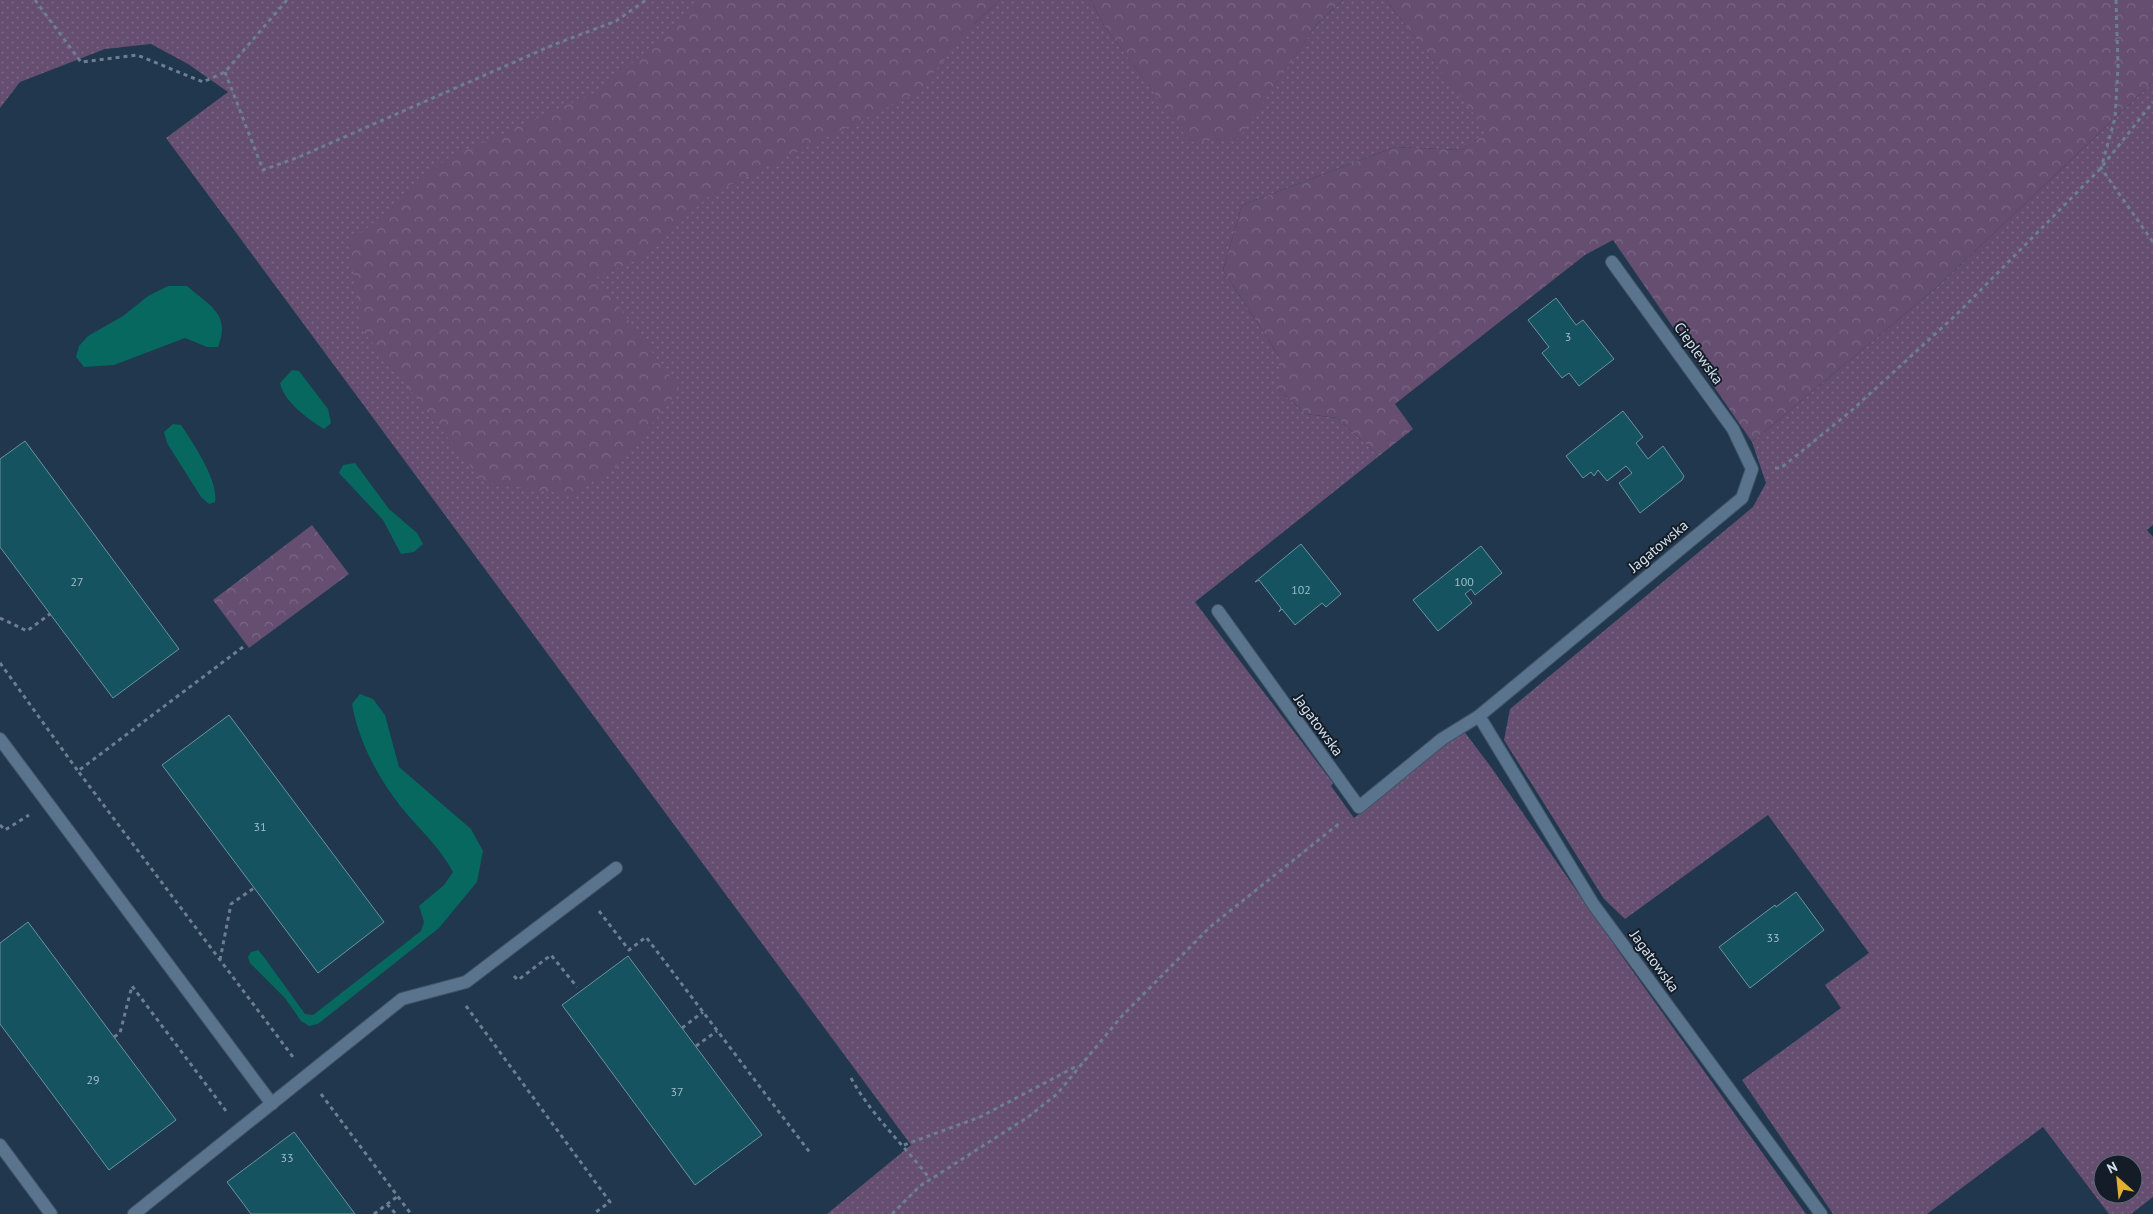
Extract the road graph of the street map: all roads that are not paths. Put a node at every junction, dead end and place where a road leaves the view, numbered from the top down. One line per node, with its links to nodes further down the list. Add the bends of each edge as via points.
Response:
1 (1612, 262): 2 (street, Cieplewska, via 1733,428)
2 (1752, 469): 4 (street, Jagatowska, via 1742,498)
3 (1218, 611): 4 (street, Jagatowska, via 1358,807 1442,739)
4 (1479, 716): 11 (street, Jagatowska, via 1592,904)
5 (0, 739): 7 (street)
6 (616, 868): 7 (street, via 466,982 402,1000)
7 (272, 1104): 10 (street)
8 (0, 1145): 9 (street)
9 (50, 1214)
10 (134, 1214)
11 (1821, 1214)

